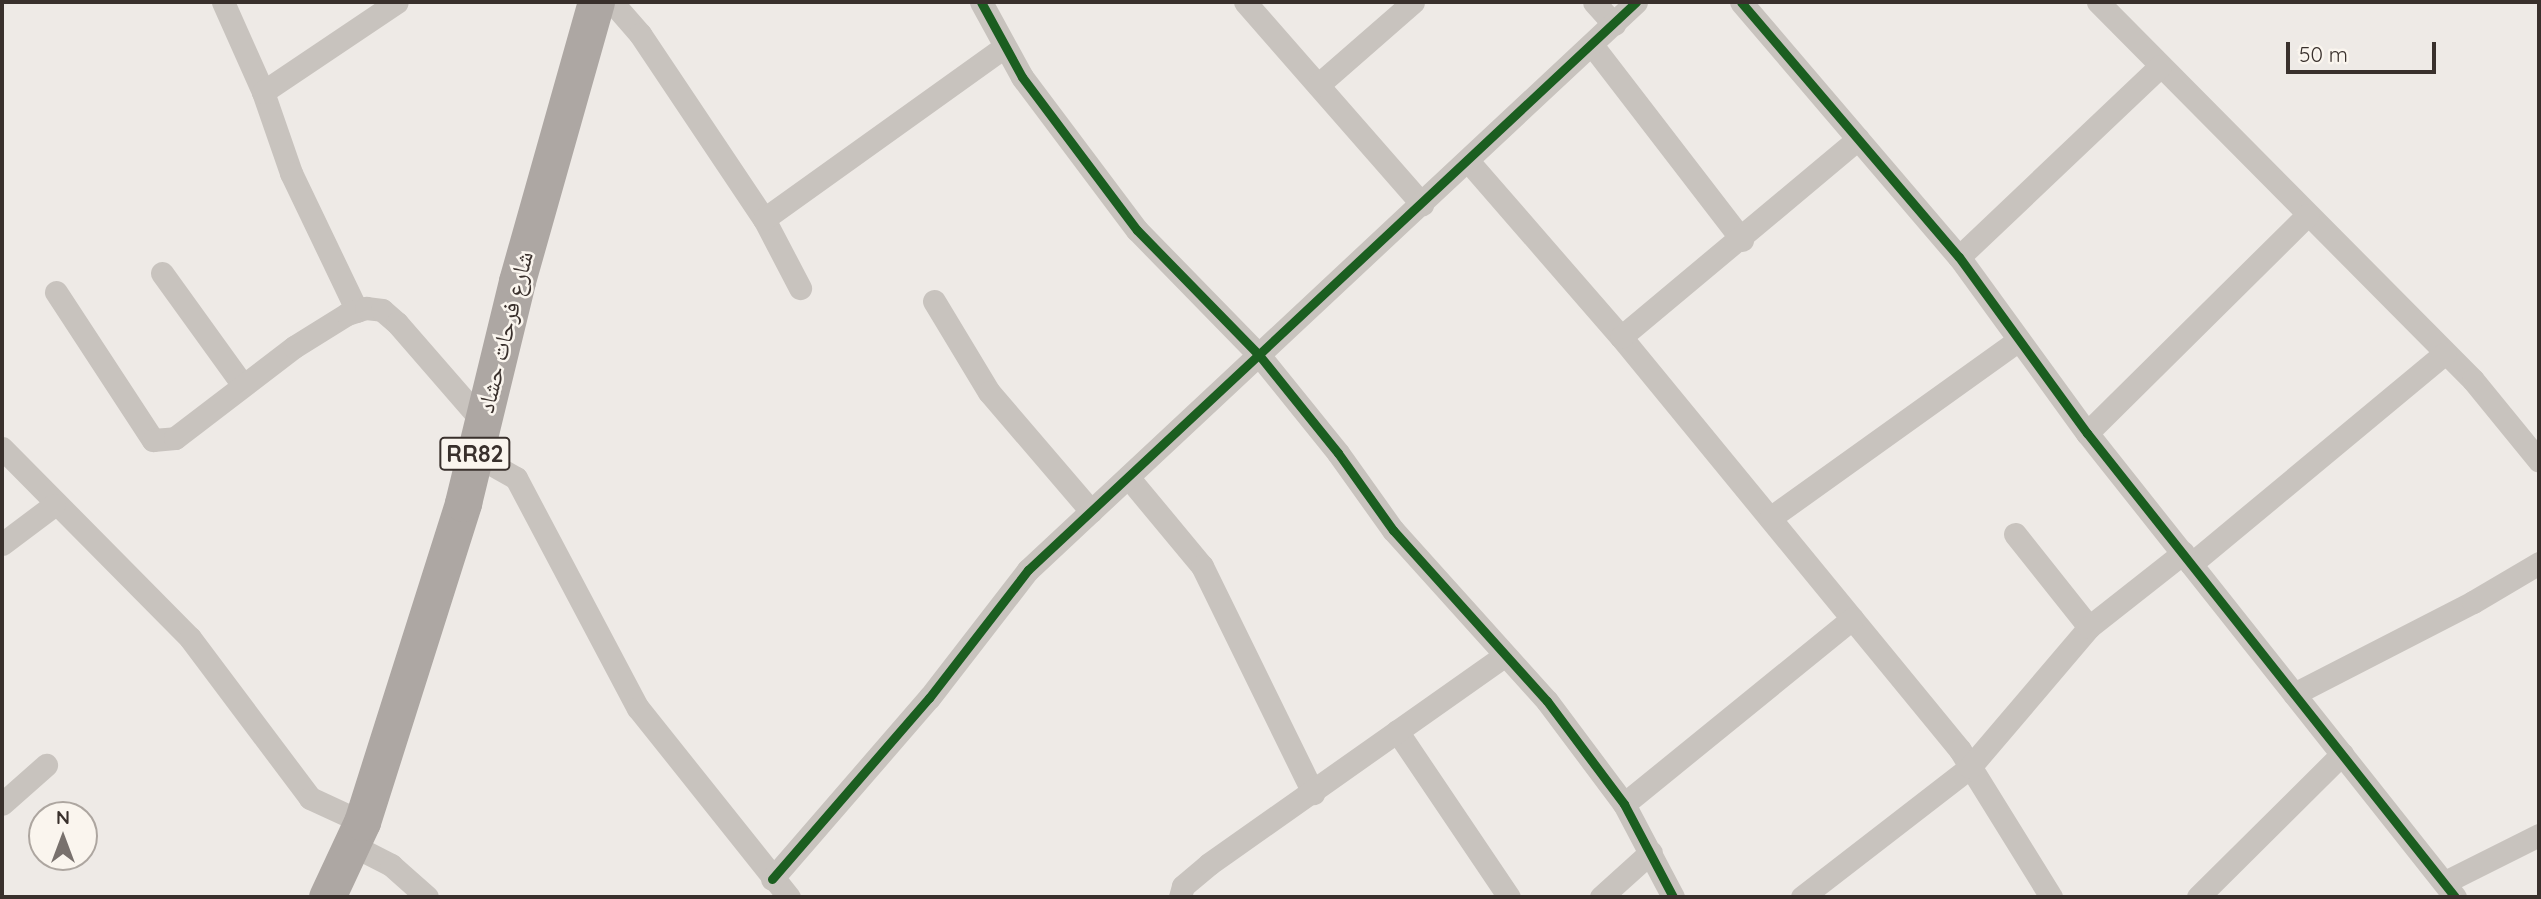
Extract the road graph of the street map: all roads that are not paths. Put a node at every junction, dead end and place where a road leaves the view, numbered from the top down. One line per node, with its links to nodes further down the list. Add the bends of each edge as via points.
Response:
1 (223, 2): 17 (street)
2 (397, 2): 17 (street)
3 (596, 2): 36 (main road, شارع فرحات حشاد / RR82, via 517,281)
4 (612, 2): 22 (street, via 640,34)
5 (981, 2): 14 (street)
6 (1245, 2): 16 (street)
7 (1413, 2): 16 (street)
8 (1594, 2): 12 (street)
9 (1636, 2): 12 (street)
10 (1741, 2): 18 (street)
11 (2098, 2): 15 (street)
12 (1614, 24): 13 (street)
13 (1592, 45): 19 (street); 23 (street)
14 (1004, 47): 22 (street); 33 (street, via 1137,230)
15 (2160, 66): 21 (street); 24 (street)
16 (1318, 85): 20 (street)
17 (263, 92): 29 (street, via 291,173)
18 (1858, 139): 23 (street); 24 (street)
19 (1468, 161): 20 (street); 30 (street)
20 (1422, 204): 33 (street)
21 (2307, 215): 32 (street); 35 (street)
22 (764, 219): 26 (street)
23 (1742, 240): 30 (street)
24 (1959, 257): 31 (street)
25 (162, 273): 34 (street)
26 (800, 288)
27 (56, 292): 34 (street, via 153,440 175,438)
28 (934, 301): 41 (street, via 989,392)
29 (357, 311): 34 (street, via 294,346); 36 (street, via 382,310 397,323)
30 (1621, 337): 42 (street)
31 (2019, 340): 35 (street); 42 (street)
32 (2445, 353): 38 (street); 45 (street)
33 (1259, 355): 39 (street); 49 (street, via 1339,453 1392,530)
34 (242, 383)
35 (2087, 433): 45 (street)
36 (479, 438): 58 (main road, شارع فرحات حشاد / RR82); 61 (street, via 516,478 638,708)
37 (2, 448): 40 (street)
38 (2539, 461)
39 (1128, 477): 41 (street); 55 (street, via 1202,566)
40 (54, 505): 44 (street); 58 (street, via 190,638 310,798)
41 (1091, 512): 61 (street, via 1028,570 929,698)
42 (1769, 518): 47 (street)
43 (2015, 534): 48 (street)
44 (2, 544)
45 (2187, 558): 48 (street); 50 (street)
46 (2539, 563): 50 (street)
47 (1852, 619): 54 (street); 57 (street)
48 (2090, 627): 54 (street)
49 (1505, 655): 51 (street); 57 (street, via 1547,701)
50 (2294, 694): 52 (street)
51 (1397, 731): 55 (street); 67 (street)
52 (2342, 754): 62 (street); 72 (street)
53 (46, 765): 56 (street)
54 (1970, 767): 70 (street); 71 (street)
55 (1313, 793): 66 (street, via 1209,864 1183,886)
56 (2, 804)
57 (1624, 804): 60 (street)
58 (357, 834): 63 (main road, شارع فرحات حشاد / RR82); 64 (street)
59 (2539, 835): 62 (street)
60 (1651, 852): 68 (street); 69 (street)
61 (772, 879): 65 (street)
62 (2450, 890)
63 (327, 897)
64 (427, 897)
65 (789, 897)
66 (1180, 897)
67 (1509, 897)
68 (1601, 897)
69 (1673, 897)
70 (1802, 897)
71 (2052, 897)
72 (2198, 897)

